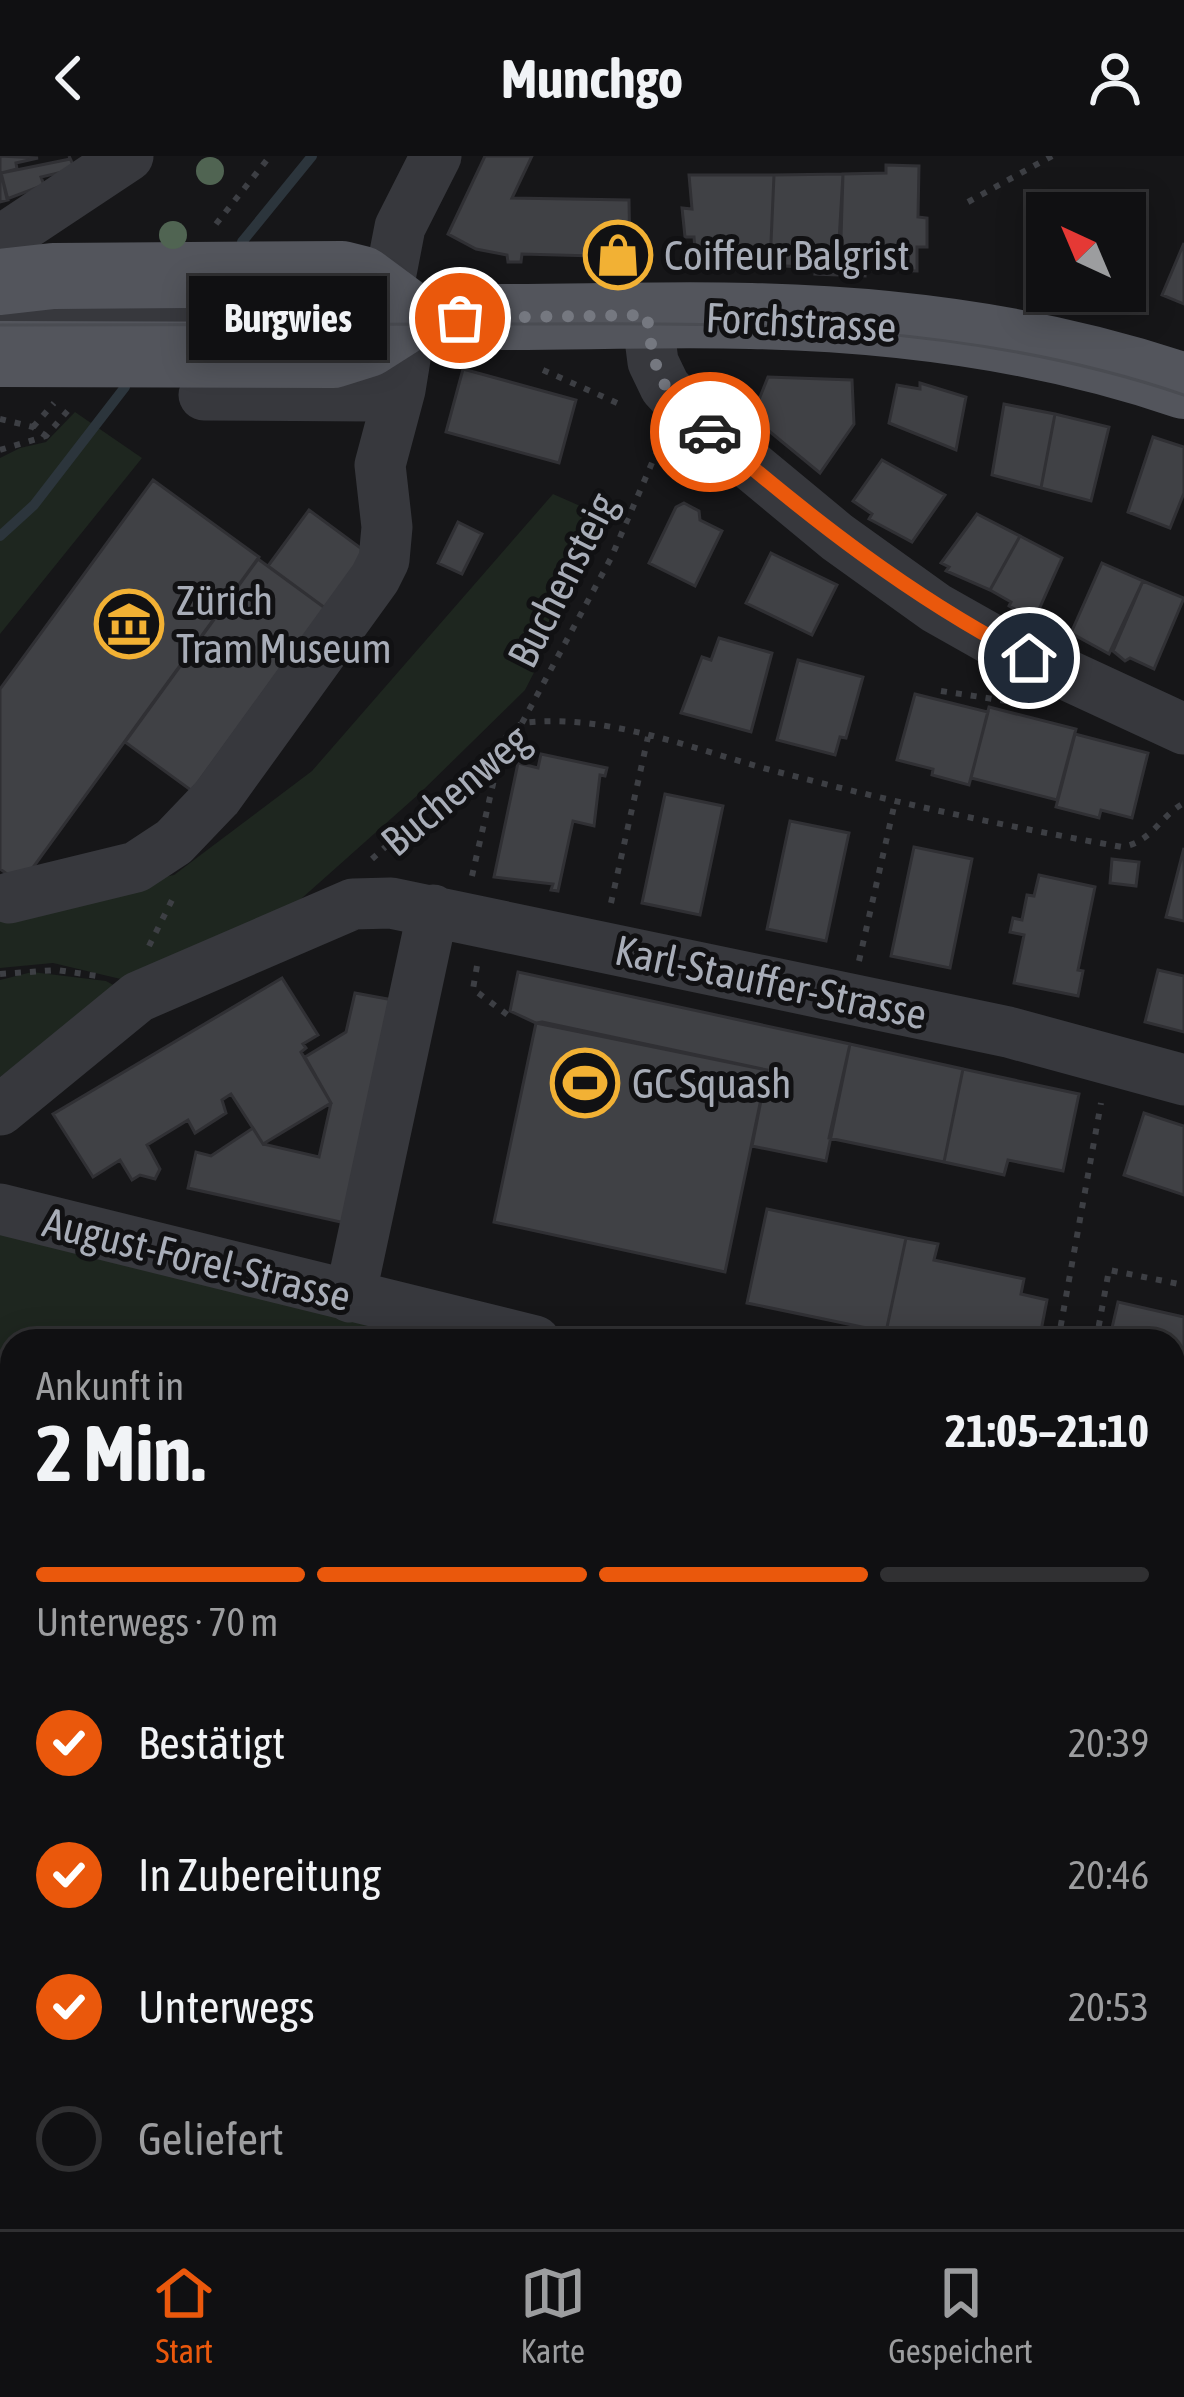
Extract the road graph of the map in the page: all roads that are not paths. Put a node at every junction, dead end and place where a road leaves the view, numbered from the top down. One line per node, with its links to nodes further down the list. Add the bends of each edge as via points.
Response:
1 (128, 156): 3 (street)
2 (436, 156): 5 (street, via 400,226)
3 (0, 241)
4 (0, 282): 5 (main road, Forchstrasse, via 343,274)
5 (399, 305): 6 (main road, Forchstrasse); 7 (street, Forchstrasse); 8 (main road, via 368,344 333,355); 10 (street)
6 (647, 315): 9 (main road, Forchstrasse, via 789,317 961,334); 12 (street, via 665,387 837,537 936,608)
7 (0, 317)
8 (0, 354)
9 (1184, 386)
10 (400, 389): 11 (street, via 373,396); 13 (street, via 380,465 384,560 217,797 136,867)
11 (204, 394)
12 (1184, 728)
13 (9, 898)
14 (450, 902): 15 (street, Karl-Stauffer-Strasse); 16 (street, Karl-Stauffer-Strasse); 19 (street)
15 (353, 904): 17 (street, Buchenweg, via 138,997)
16 (1184, 1080)
17 (0, 1111)
18 (0, 1209): 19 (street, August-Forel-Strasse)
19 (350, 1298): 20 (street, August-Forel-Strasse)
20 (483, 1329)

